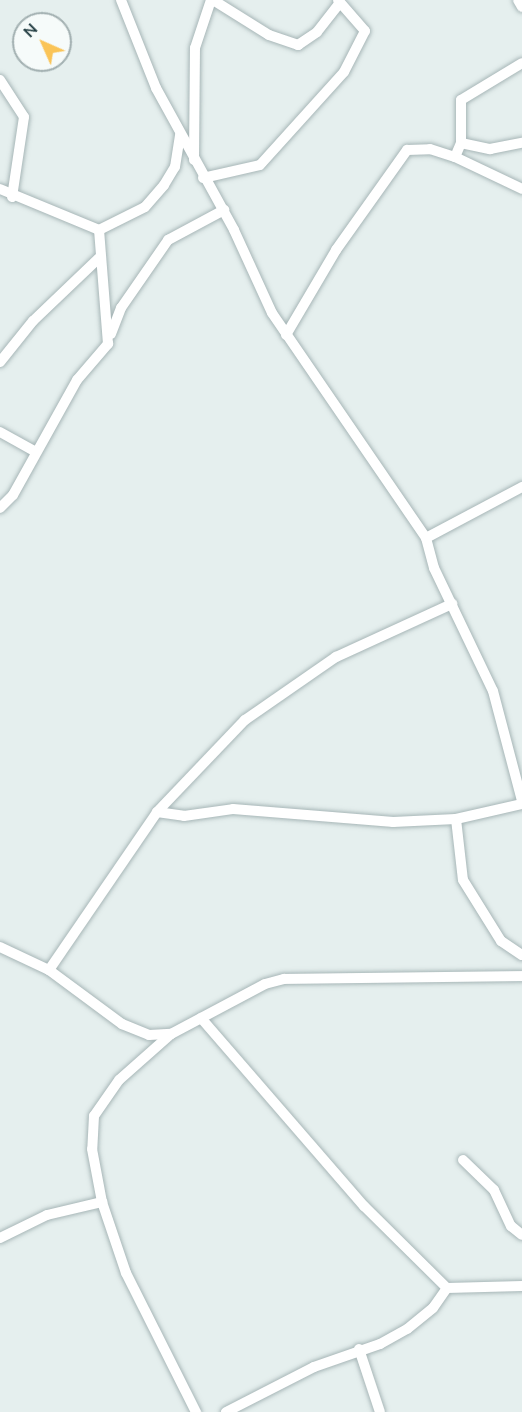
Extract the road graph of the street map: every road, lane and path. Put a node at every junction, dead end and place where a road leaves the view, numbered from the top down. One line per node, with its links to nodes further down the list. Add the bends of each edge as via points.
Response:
1 (121, 0): 8 (street)
2 (212, 0): 4 (street, via 269,34 298,45 316,32); 12 (street, via 195,48)
3 (518, 0): 5 (street)
4 (339, 1): 13 (street, via 365,31 344,72 260,165)
5 (522, 7)
6 (522, 63): 9 (street, via 461,100)
7 (0, 80): 16 (street, via 24,117)
8 (180, 134): 12 (street); 18 (street, via 175,167 164,185 145,207)
9 (461, 143): 10 (street, via 490,149); 11 (street)
10 (522, 143)
11 (455, 157): 15 (street); 21 (street, via 415,147 399,158 336,250)
12 (194, 163): 13 (street)
13 (203, 177): 17 (street)
14 (0, 189): 16 (street)
15 (522, 189)
16 (12, 197): 18 (street)
17 (224, 210): 20 (street, via 168,240 121,308); 21 (street)
18 (99, 231): 19 (street)
19 (99, 258): 20 (street); 22 (street, via 33,321)
20 (111, 335): 24 (street, via 77,380)
21 (286, 335): 27 (street)
22 (0, 362)
23 (0, 432): 24 (street)
24 (36, 452): 26 (street, via 13,495)
25 (522, 487): 27 (street)
26 (0, 508)
27 (426, 538): 28 (street, via 434,568)
28 (452, 604): 29 (street, via 494,692); 30 (street, via 336,657 285,690 245,720)
29 (522, 802): 31 (street)
30 (157, 812): 31 (street, via 184,816 233,809 393,822); 34 (street)
31 (456, 819): 33 (street, via 463,880 501,940)
32 (0, 947): 34 (street)
33 (522, 955)
34 (49, 970): 37 (street, via 135,1031)
35 (522, 976): 36 (street, via 284,979 265,984)
36 (201, 1018): 37 (street); 43 (street, via 364,1206)
37 (171, 1034): 39 (street, via 119,1080 94,1116 92,1149)
38 (463, 1160): 40 (street, via 494,1190 511,1226)
39 (102, 1202): 41 (street, via 47,1215); 45 (street, via 126,1273)
40 (522, 1235)
41 (0, 1238)
42 (522, 1286): 43 (street)
43 (447, 1288): 44 (street, via 433,1308 407,1329)
44 (359, 1349): 46 (street); 47 (street)
45 (196, 1412)
46 (226, 1412)
47 (380, 1412)

